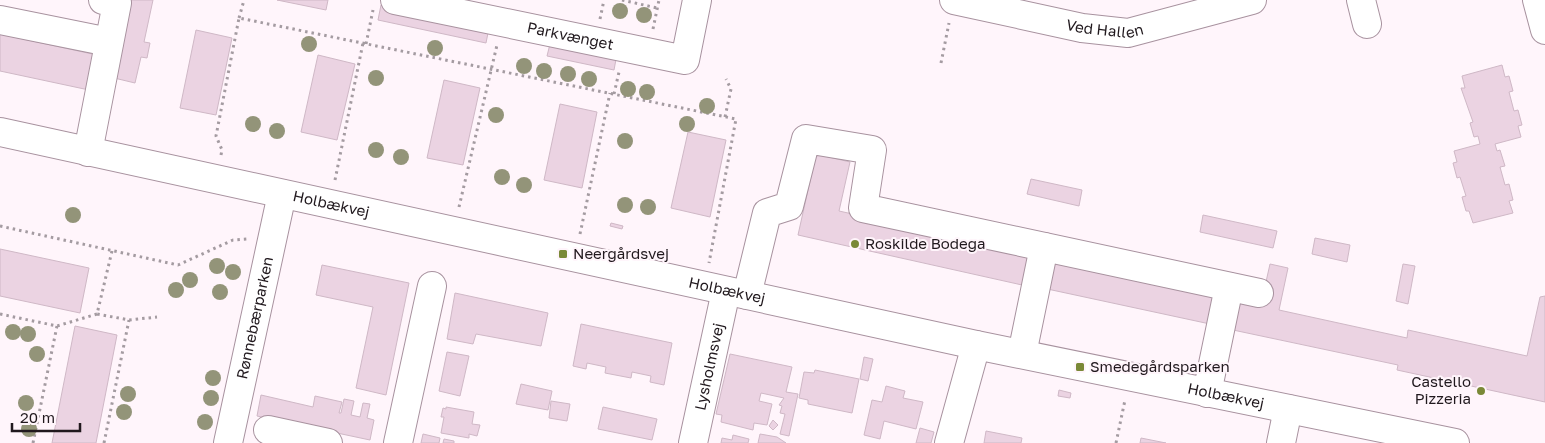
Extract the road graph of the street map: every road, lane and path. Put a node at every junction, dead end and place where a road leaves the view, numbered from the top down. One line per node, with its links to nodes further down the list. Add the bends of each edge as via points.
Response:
1 (103, 0): 13 (street, via 117,3)
2 (244, 0): 10 (path)
3 (622, 0): 8 (path)
4 (697, 0): 7 (street, Parkvænget, via 685,60)
5 (1252, 0): 9 (street, Ved Hallen, via 1128,33)
6 (1537, 0): 12 (street)
7 (384, 4): 14 (path)
8 (657, 8)
9 (952, 9): 15 (path)
10 (240, 18): 14 (path); 23 (path, via 216,136 222,150)
11 (0, 20): 13 (street)
12 (1545, 30)
13 (109, 42): 22 (street)
14 (365, 43): 16 (path); 25 (path)
15 (941, 63)
16 (491, 69): 19 (path); 27 (path)
17 (618, 74): 19 (path)
18 (726, 79): 20 (path, via 731,89)
19 (612, 94): 20 (path); 31 (path)
20 (725, 117): 34 (path, via 736,119)
21 (0, 132): 22 (street, Holbækvej)
22 (88, 152): 23 (street, Holbækvej)
23 (216, 180): 24 (street, Holbækvej)
24 (282, 194): 25 (street, Holbækvej); 28 (street, Rønnebærparken)
25 (330, 205): 27 (street, Holbækvej)
26 (0, 226): 30 (path)
27 (453, 231): 31 (street, Holbækvej)
28 (272, 237): 30 (path, via 233,240 178,264); 49 (street, Rønnebærparken)
29 (1044, 247): 33 (street); 34 (street, Lysholmsvej, via 863,208 872,150 806,139 789,206 767,213); 42 (street)
30 (112, 251): 37 (path)
31 (575, 257): 34 (street, Holbækvej)
32 (432, 286): 51 (street)
33 (1229, 287): 35 (street); 44 (street)
34 (726, 291): 41 (street, Holbækvej); 52 (street, Lysholmsvej)
35 (1260, 293)
36 (0, 314): 40 (path)
37 (97, 314): 39 (path); 40 (path)
38 (157, 317): 39 (path)
39 (129, 320): 48 (path)
40 (57, 326): 47 (path)
41 (976, 345): 42 (street, Holbækvej); 53 (street)
42 (1022, 354): 43 (street, Holbækvej)
43 (1130, 377): 44 (street, Holbækvej); 54 (path)
44 (1207, 393): 45 (street, Holbækvej)
45 (1288, 409): 55 (street); 56 (street, Holbækvej)
46 (268, 430): 50 (street)
47 (33, 443)
48 (104, 443)
49 (228, 443)
50 (328, 443)
51 (398, 443)
52 (693, 443)
53 (949, 443)
54 (1116, 443)
55 (1280, 443)
56 (1455, 443)

